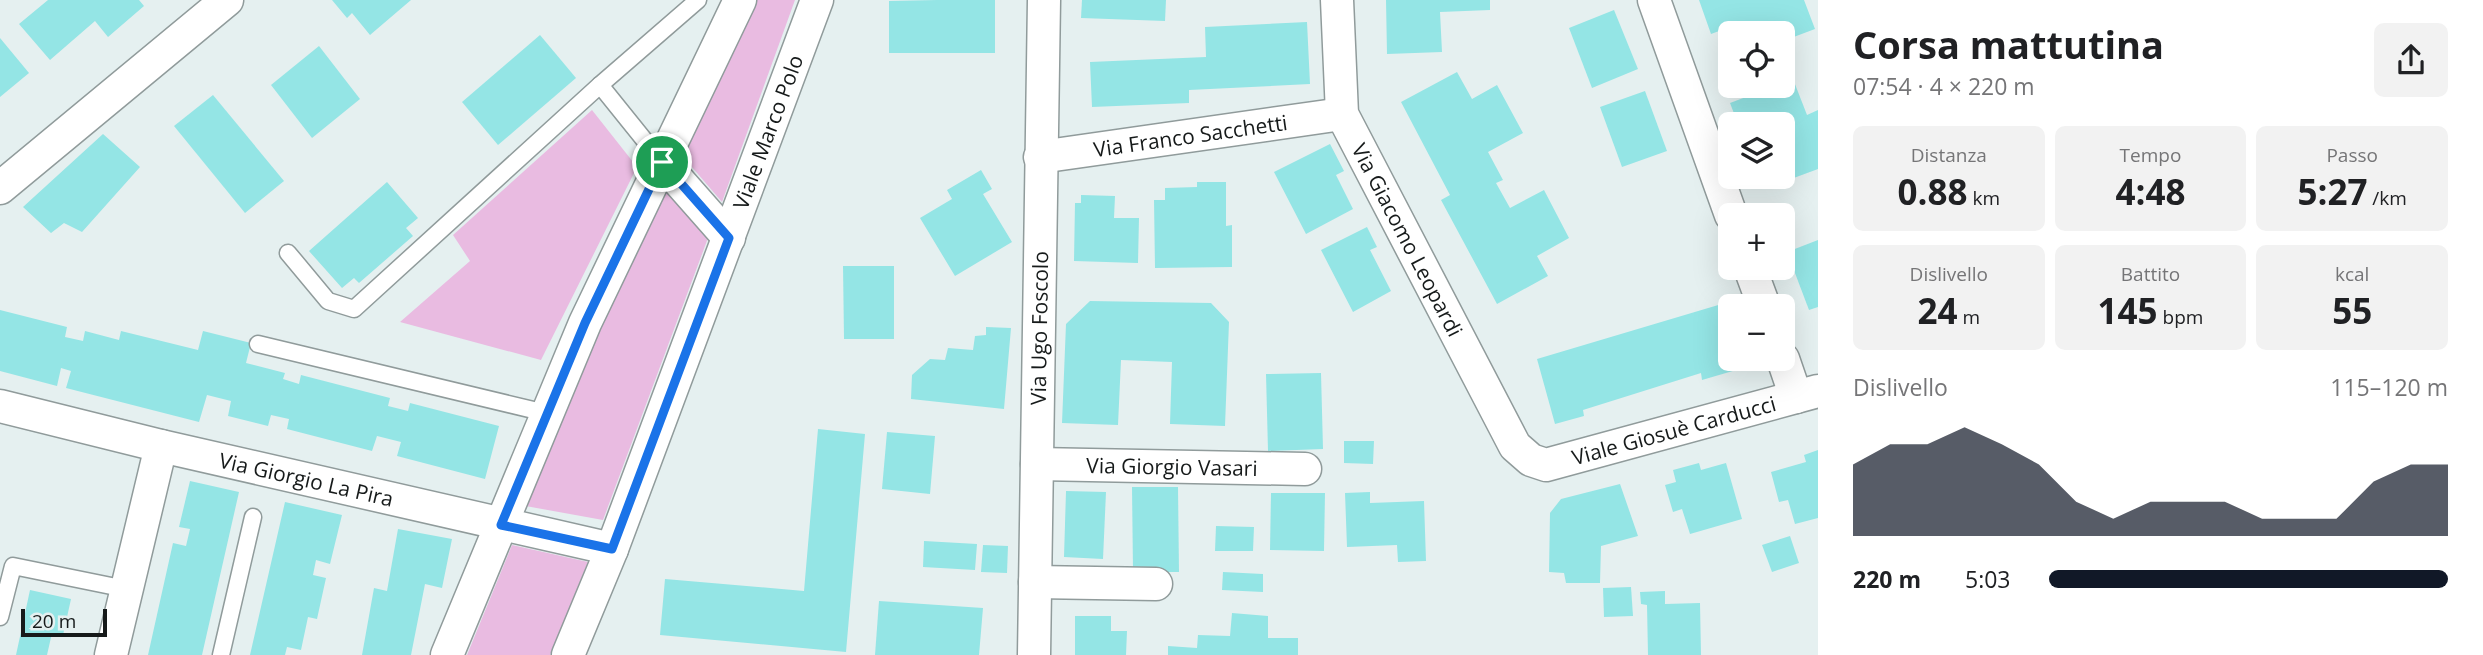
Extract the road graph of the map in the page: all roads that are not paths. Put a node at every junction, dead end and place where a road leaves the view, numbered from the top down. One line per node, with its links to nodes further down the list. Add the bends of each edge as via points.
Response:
1 (227, 0): 12 (street)
2 (698, 0): 8 (lane)
3 (740, 0): 11 (street)
4 (817, 0): 14 (street, Viale Marco Polo)
5 (1044, 0): 10 (street, Via Ugo Foscolo)
6 (1337, 0): 9 (street, Via Giacomo Leopardi)
7 (1654, 0): 13 (street)
8 (600, 85): 11 (lane); 15 (lane, via 354,309 328,301)
9 (1342, 114): 10 (street, Via Franco Sacchetti); 22 (street, Via Giacomo Leopardi, via 1515,446)
10 (1041, 157): 23 (street, Via Ugo Foscolo)
11 (662, 162): 14 (street); 20 (street)
12 (0, 188)
13 (1727, 203)
14 (729, 238): 27 (street, Viale Marco Polo)
15 (288, 253)
16 (258, 344): 20 (lane)
17 (1791, 371): 18 (street)
18 (1807, 394): 22 (street, Viale Giosuè Carducci, via 1546,465)
19 (0, 406): 21 (street, Via Giorgio La Pira)
20 (545, 413): 26 (street)
21 (161, 446): 26 (street, Via Giorgio La Pira); 30 (street)
22 (1531, 460)
23 (1037, 464): 24 (street, Via Giorgio Vasari); 28 (street, Via Ugo Foscolo)
24 (1306, 469)
25 (253, 517): 33 (lane)
26 (501, 525): 27 (street, Via Giorgio La Pira); 34 (street)
27 (612, 549): 35 (street, Viale Marco Polo)
28 (1034, 582): 29 (street); 36 (street, Via Ugo Foscolo)
29 (1156, 584)
30 (127, 589): 31 (lane, via 13,566); 32 (street)
31 (0, 617)
32 (111, 655)
33 (221, 655)
34 (447, 655)
35 (568, 655)
36 (1034, 655)

